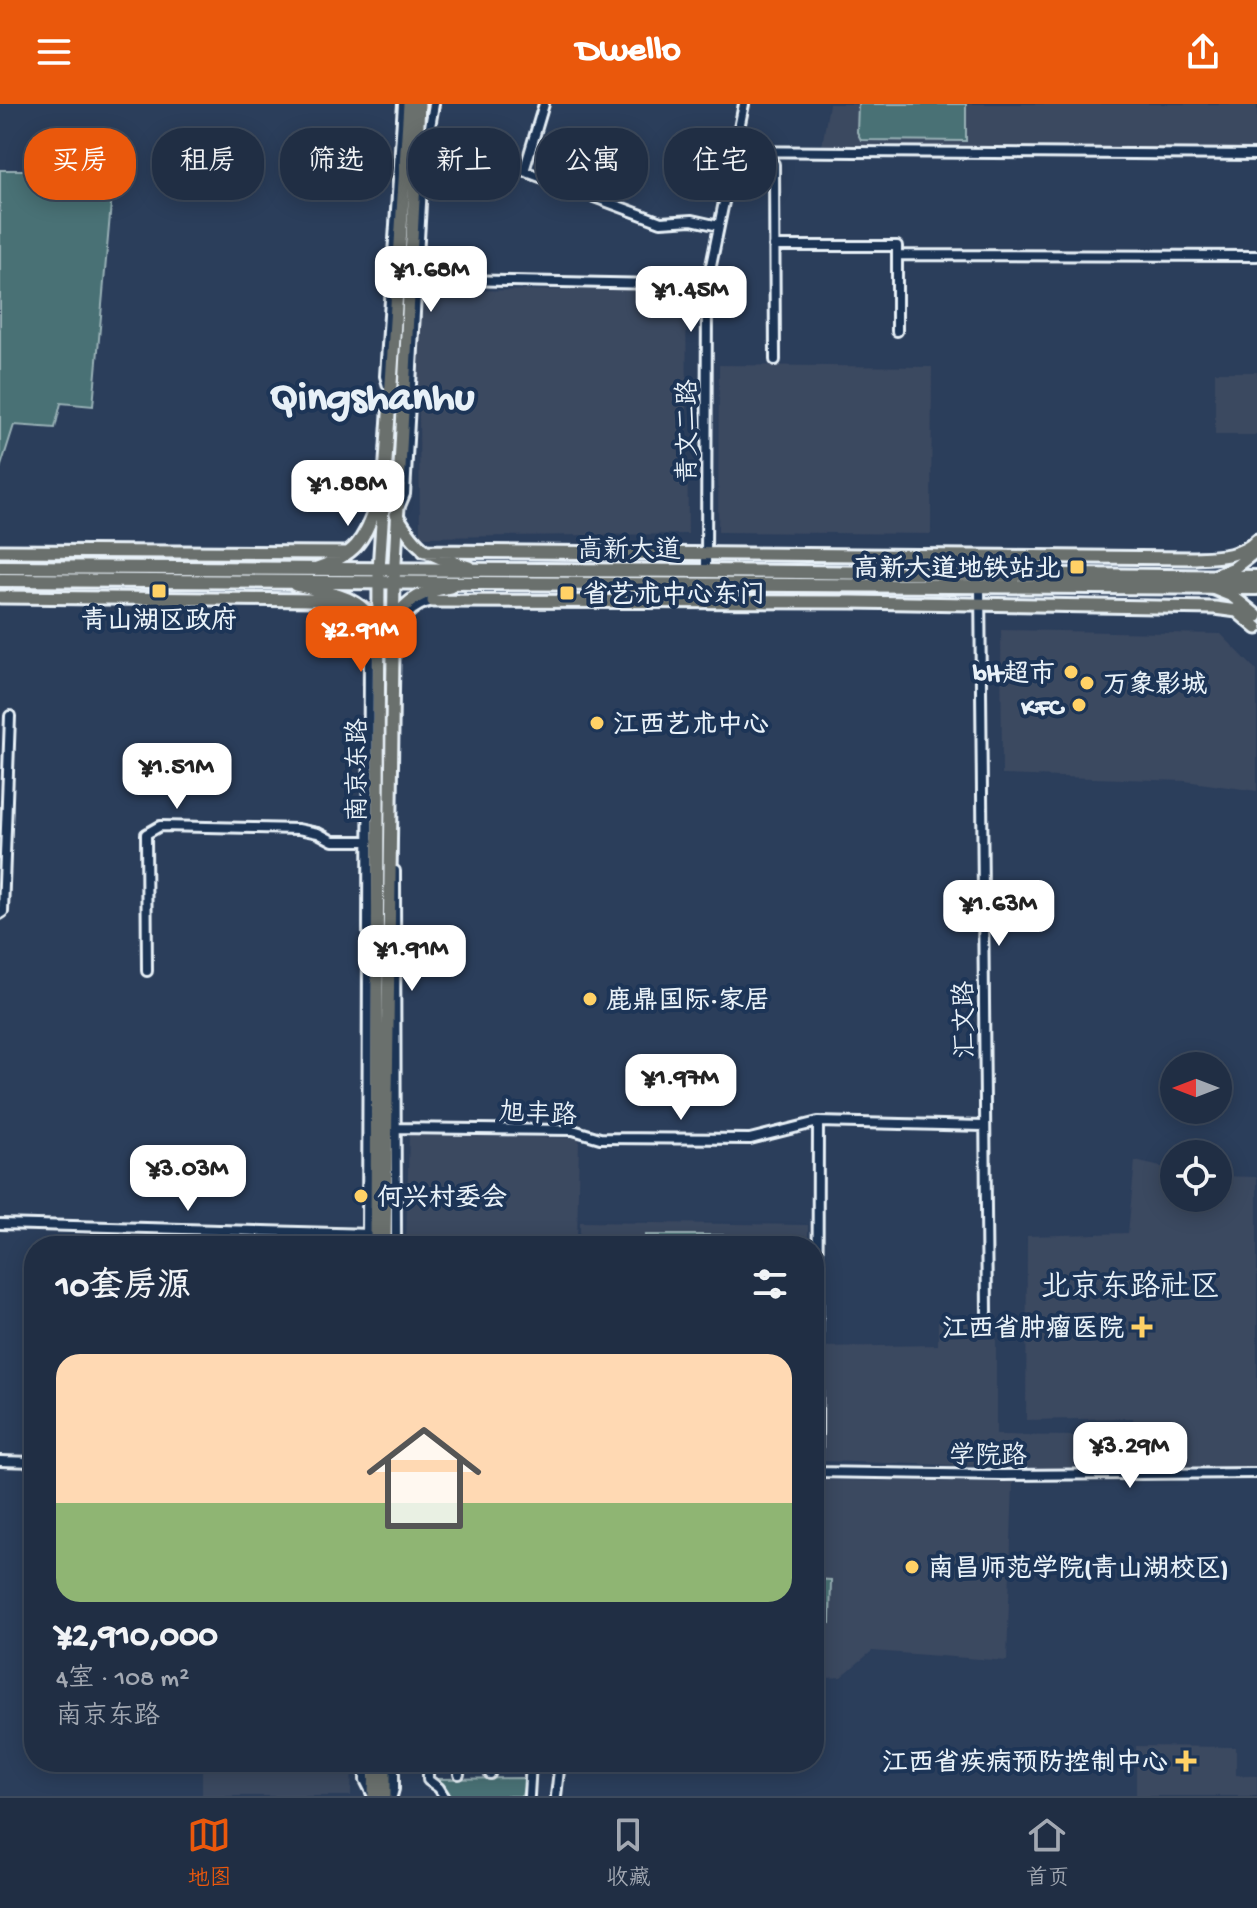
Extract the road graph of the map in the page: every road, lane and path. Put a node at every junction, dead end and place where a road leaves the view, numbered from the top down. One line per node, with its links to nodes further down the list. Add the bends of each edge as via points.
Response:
1 (406, 104): 6 (main road, 南京东路); 26 (street, via 385,376)
2 (419, 104): 7 (main road, 南京东路)
3 (434, 104): 8 (street)
4 (544, 104): 13 (street)
5 (744, 104): 9 (street, 青文二路)
6 (409, 128)
7 (417, 128)
8 (427, 128)
9 (739, 128)
10 (776, 151): 11 (street)
11 (1257, 155)
12 (520, 170): 13 (street)
13 (524, 171): 18 (street, via 661,222 692,220)
14 (413, 200): 22 (main road, 南京东路)
15 (413, 200): 22 (street)
16 (724, 200): 18 (street, 青文二路)
17 (774, 200): 19 (street)
18 (719, 226): 23 (street, 青文二路)
19 (774, 246): 20 (street, via 897,246); 25 (street)
20 (897, 255): 21 (street); 24 (street)
21 (1257, 256)
22 (408, 279): 23 (street); 26 (main road, 南京东路); 28 (main road, 南京东路)
23 (707, 285): 34 (street, 青文二路)
24 (897, 331)
25 (775, 360)
26 (390, 396): 27 (main road, 南京东路)
27 (384, 490): 33 (main road, via 365,536); 38 (main road, 南京东路)
28 (396, 514): 32 (main road); 39 (main road, 南京东路)
29 (1257, 540): 34 (main road, via 1223,557)
30 (1257, 550): 44 (main road)
31 (0, 551): 33 (main road)
32 (424, 551): 34 (main road); 40 (main road)
33 (346, 553): 36 (main road)
34 (706, 555): 37 (street, 青文二路)
35 (0, 567): 36 (highway, 高新大道)
36 (312, 569): 38 (highway, 高新大道)
37 (706, 571): 40 (highway, 高新大道); 44 (highway, 高新大道)
38 (379, 576): 39 (highway, 高新大道); 43 (highway, 高新大道); 54 (main road, 南京东路)
39 (394, 576): 40 (highway, 高新大道); 52 (main road, 南京东路)
40 (477, 576): 45 (highway, 高新大道); 52 (main road, via 424,591)
41 (1257, 577): 44 (highway, 高新大道)
42 (0, 580): 43 (highway, 高新大道)
43 (279, 582): 54 (main road, via 350,599 374,623)
44 (1212, 582): 45 (highway, 高新大道); 46 (highway, 高新大道); 50 (main road)
45 (980, 584): 49 (street, 汇文路)
46 (1257, 588)
47 (0, 597): 51 (main road, via 317,600 338,602)
48 (433, 601): 49 (main road); 66 (street, via 410,612 398,634)
49 (980, 606): 53 (main road, via 1215,608 1237,611); 65 (street, 汇文路)
50 (1257, 616)
51 (359, 617): 57 (street, via 369,636)
52 (393, 622): 66 (main road, 南京东路)
53 (1257, 628)
54 (379, 654): 55 (main road, 南京东路)
55 (378, 682): 57 (street); 66 (main road, 南京东路)
56 (10, 716): 58 (street)
57 (369, 722): 60 (street)
58 (5, 740): 59 (street)
59 (3, 808): 61 (street)
60 (369, 841): 63 (street, via 333,841 298,829 160,826 146,834); 70 (street)
61 (2, 876): 62 (street)
62 (0, 914)
63 (147, 971)
64 (818, 1122): 65 (street, 旭丰路); 66 (street, 旭丰路, via 750,1139); 73 (street)
65 (984, 1126): 74 (street, 汇文路)
66 (386, 1128): 69 (main road, 南京东路); 71 (main road, 南京东路); 72 (street)
67 (0, 1224): 68 (street)
68 (320, 1236)
69 (373, 1236)
70 (373, 1236)
71 (385, 1236)
72 (395, 1236)
73 (817, 1236)
74 (987, 1312)
75 (0, 1461): 76 (street)
76 (24, 1462)
77 (824, 1472): 78 (street, 学院路)
78 (1257, 1473)
79 (365, 1772): 86 (street)
80 (375, 1772): 86 (main road)
81 (385, 1772): 87 (main road)
82 (393, 1772): 88 (street)
83 (428, 1772): 89 (street, via 428,1780)
84 (530, 1772): 90 (street)
85 (559, 1772): 91 (street)
86 (374, 1796)
87 (385, 1796)
88 (392, 1796)
89 (444, 1796)
90 (529, 1796)
91 (556, 1796)

